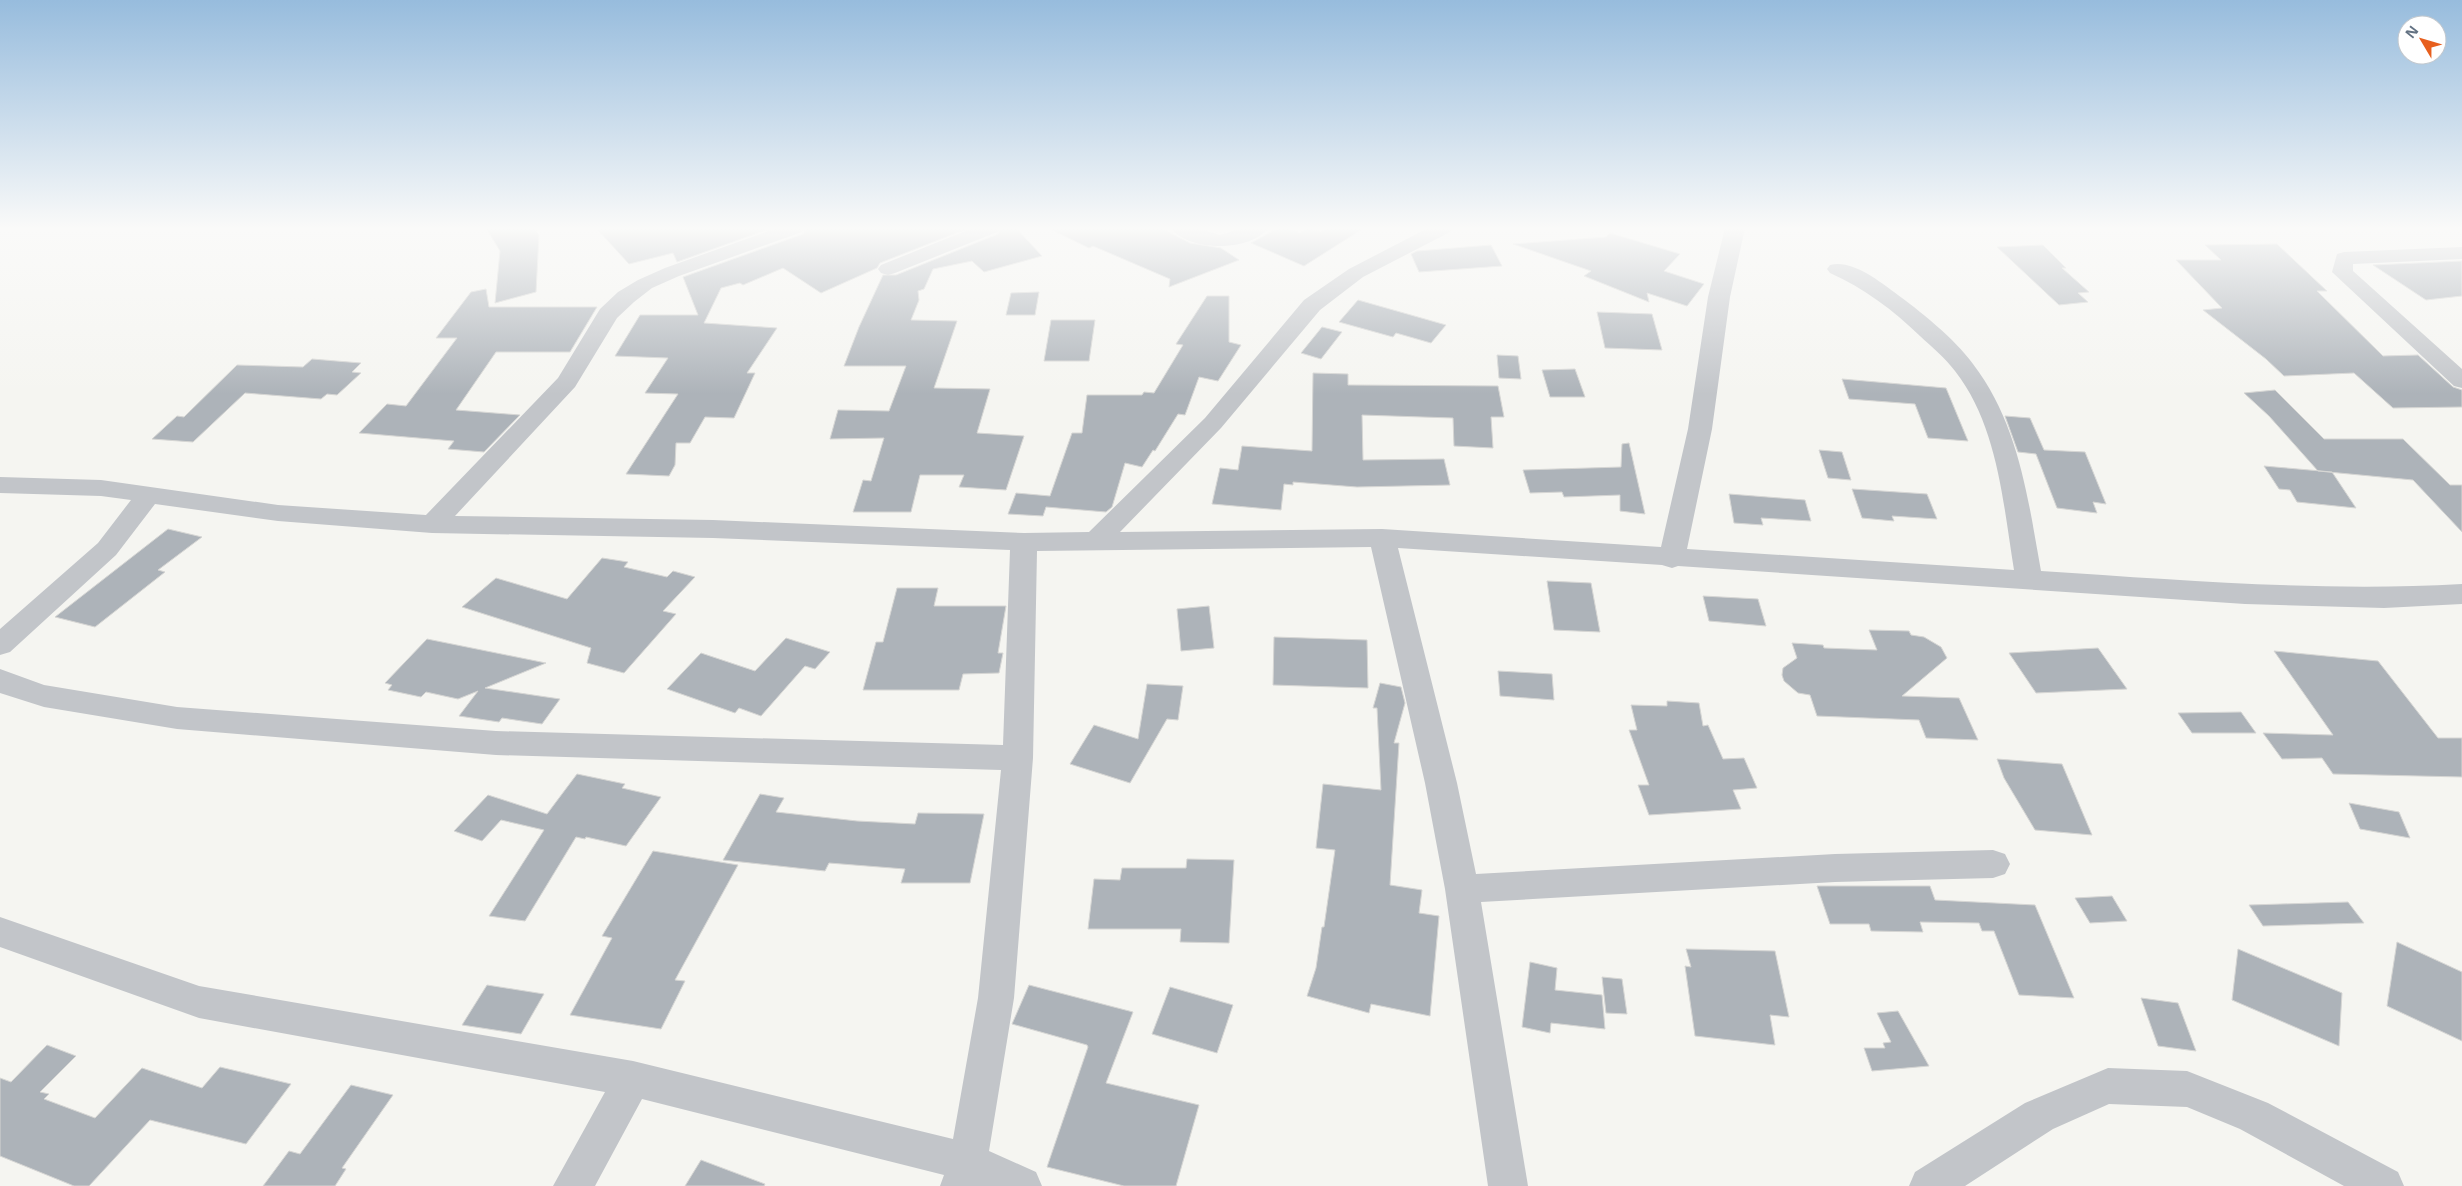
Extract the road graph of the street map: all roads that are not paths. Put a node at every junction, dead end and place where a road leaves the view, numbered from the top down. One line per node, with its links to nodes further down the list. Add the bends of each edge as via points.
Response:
1 (646, 283): 9 (street, via 608,314 567,382)
2 (1342, 283): 11 (street, via 1312,305 1213,423)
3 (1722, 283): 13 (street, via 1700,429)
4 (1870, 283): 14 (street, via 1900,306 1965,368 1985,398 2008,462)
5 (2354, 283): 6 (street)
6 (2462, 381)
7 (0, 485): 8 (street, via 102,488)
8 (149, 494): 9 (street, via 278,513); 16 (street, via 107,549)
9 (432, 524): 12 (street, via 713,529)
10 (1382, 538): 11 (street); 13 (street); 20 (street, via 1441,783)
11 (1097, 540): 12 (street)
12 (1024, 542): 18 (street)
13 (1672, 559): 14 (street)
14 (2028, 581): 15 (street, via 2245,594 2384,598)
15 (2462, 594)
16 (0, 645)
17 (0, 680): 18 (street, via 44,696 177,718 486,742)
18 (1018, 758): 23 (street, via 996,998)
19 (1993, 864): 20 (street, via 1835,868)
20 (1462, 889): 26 (street)
21 (0, 932): 22 (street, via 199,1002)
22 (633, 1078): 23 (street); 24 (street)
23 (964, 1174): 25 (street)
24 (573, 1186)
25 (1022, 1186)
26 (1508, 1186)
27 (1929, 1186): 28 (street, via 2039,1116 2108,1086 2187,1089 2254,1116)
28 (2384, 1186)

